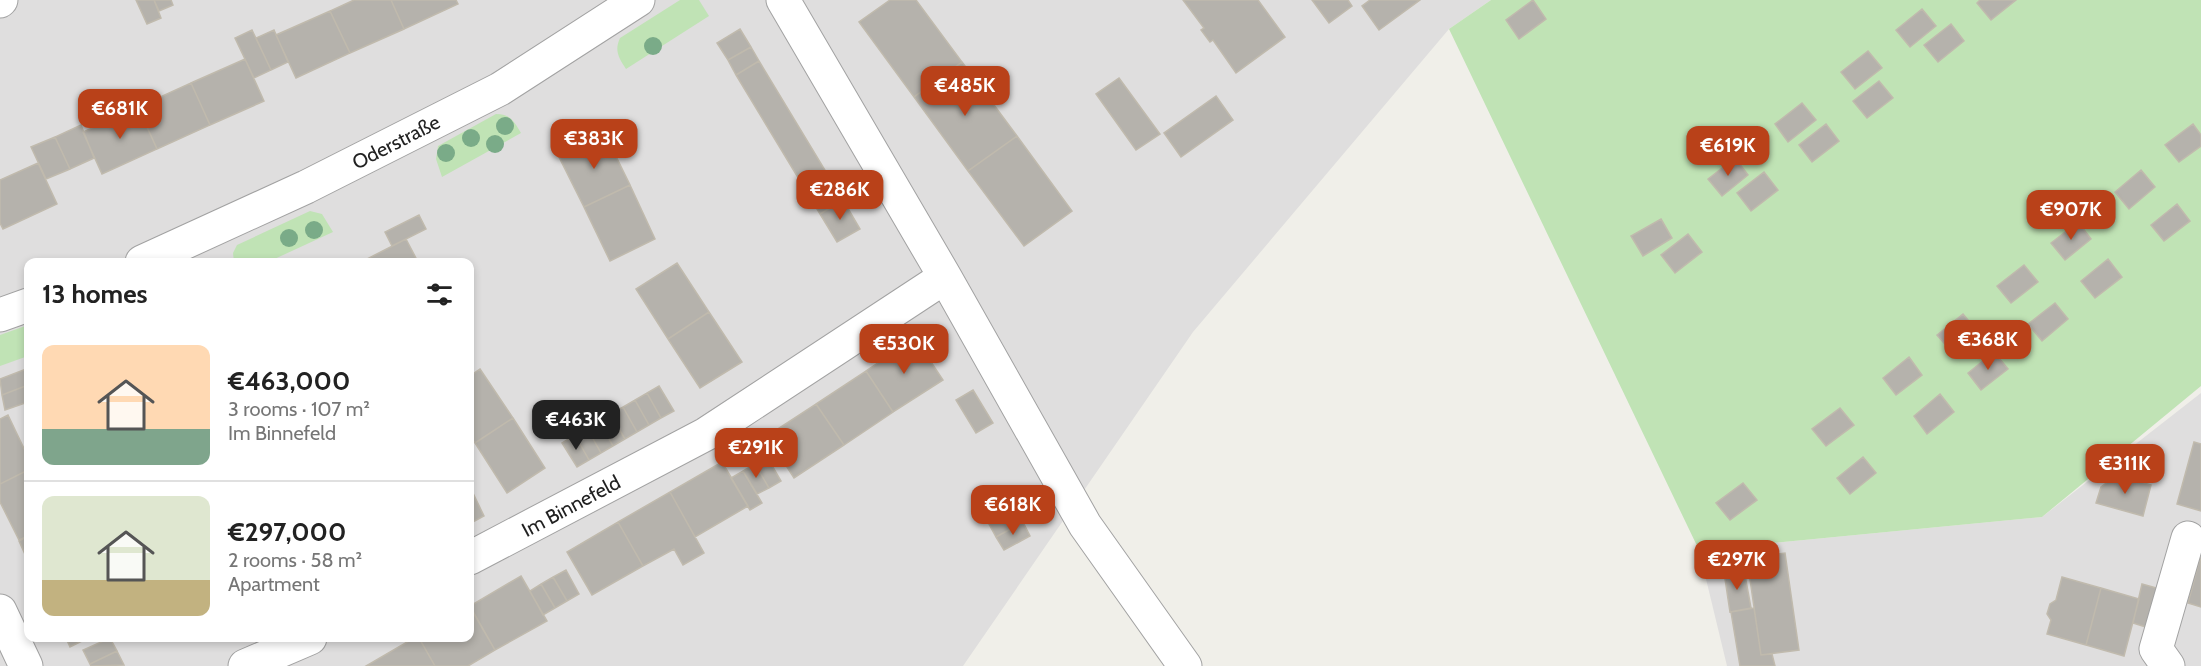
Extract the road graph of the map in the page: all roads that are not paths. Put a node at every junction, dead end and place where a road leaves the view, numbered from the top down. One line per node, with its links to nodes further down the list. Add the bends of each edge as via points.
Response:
1 (638, 0): 3 (street, Oderstraße, via 500,89 306,187)
2 (783, 0): 4 (street)
3 (151, 258)
4 (945, 277): 8 (street, Im Binnefeld, via 706,434); 13 (street, via 1085,525)
5 (24, 306): 6 (street)
6 (0, 315)
7 (2188, 538): 14 (street, via 2156,649)
8 (474, 556)
9 (0, 612): 11 (street)
10 (301, 642): 12 (street)
11 (26, 666)
12 (245, 666)
13 (1185, 666)
14 (2168, 666)

